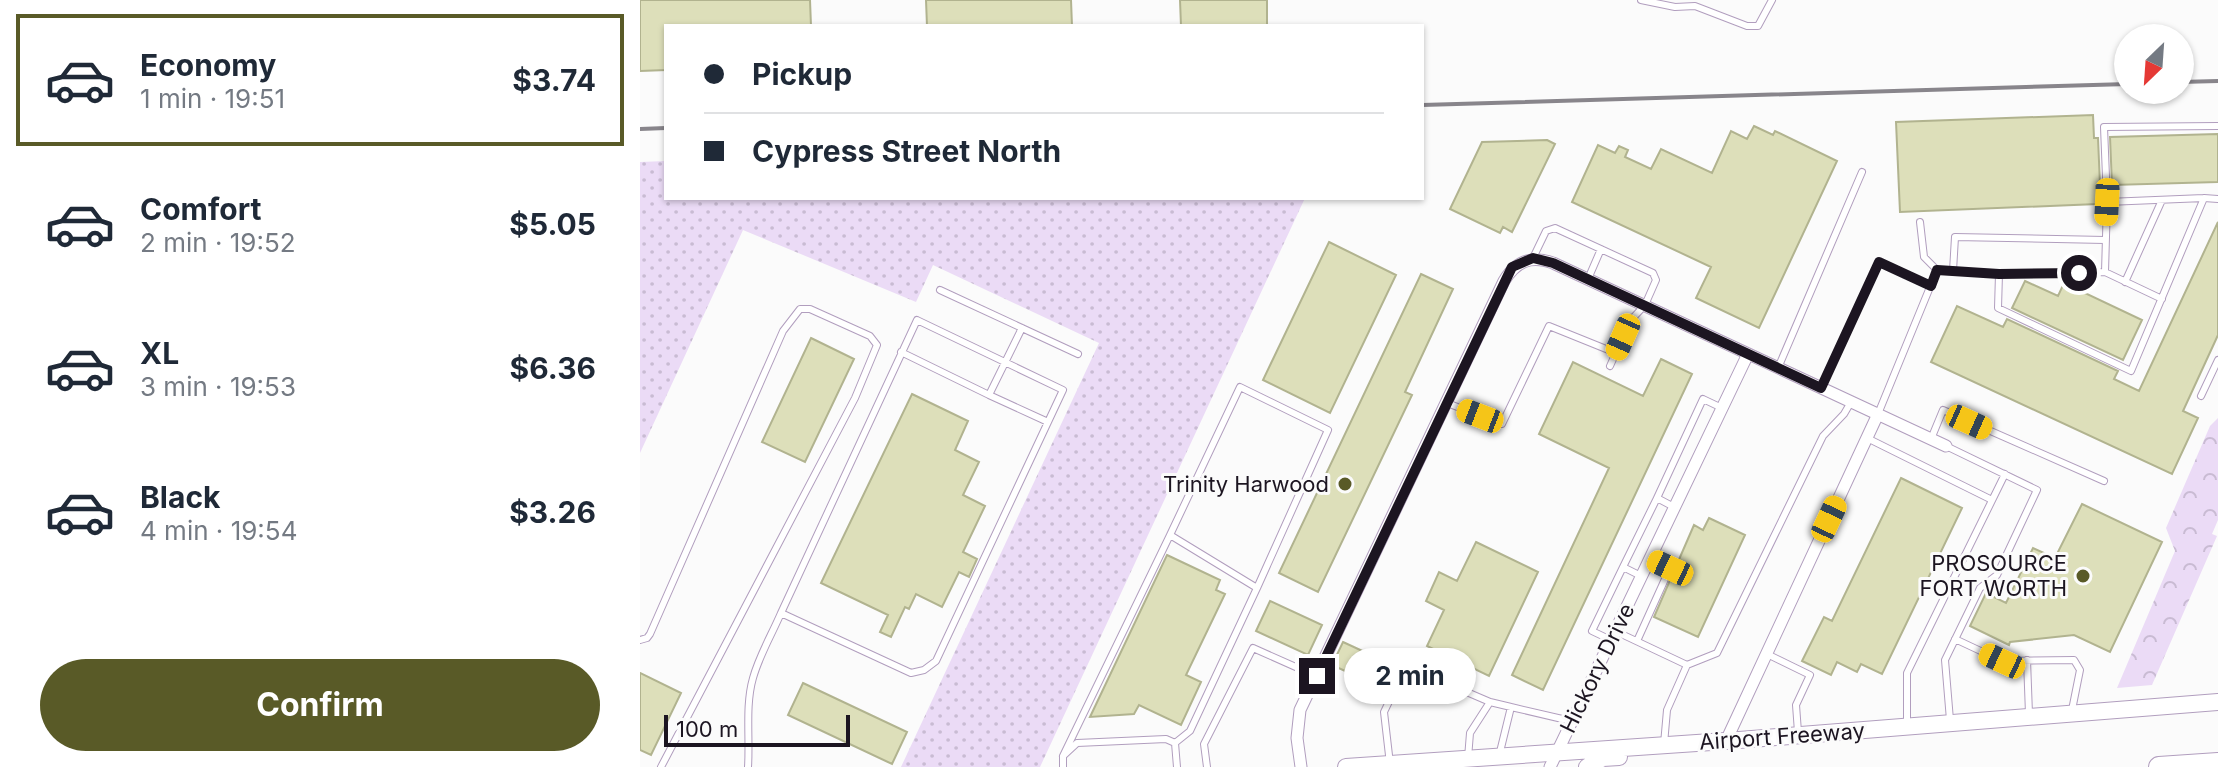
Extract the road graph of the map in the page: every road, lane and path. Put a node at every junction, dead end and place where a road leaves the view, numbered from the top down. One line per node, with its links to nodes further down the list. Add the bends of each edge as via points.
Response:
1 (1641, 0): 2 (lane, via 1695,6 1758,26)
2 (1772, 0)
3 (2218, 126): 8 (lane, via 2104,127)
4 (1862, 172): 31 (lane)
5 (2204, 198): 6 (lane); 7 (lane); 21 (lane)
6 (2218, 199)
7 (2162, 200): 8 (lane); 18 (lane)
8 (2107, 202): 10 (lane)
9 (1920, 222): 13 (lane, via 1924,257)
10 (2105, 240): 14 (lane, via 1955,237); 15 (lane)
11 (1601, 249): 12 (lane, via 1555,228 1546,231); 17 (lane); 22 (lane, via 1653,273 1656,280)
12 (1533, 258): 17 (street); 36 (street, via 1512,267)
13 (1937, 270): 14 (lane); 19 (lane)
14 (1953, 271): 16 (lane)
15 (2105, 272): 16 (lane); 18 (lane)
16 (1999, 274): 21 (lane, via 1998,308 2131,371)
17 (1588, 279): 22 (street)
18 (2125, 282): 21 (lane)
19 (1931, 286): 32 (lane, via 1879,262); 38 (lane)
20 (940, 290): 23 (lane)
21 (2162, 299)
22 (1645, 305): 25 (lane, via 1630,321); 27 (street)
23 (1022, 328): 26 (lane); 29 (lane)
24 (901, 352): 29 (lane, via 917,320); 33 (lane); 53 (lane)
25 (1616, 353): 30 (lane); 36 (lane, via 1549,326 1502,424)
26 (1078, 354)
27 (1748, 354): 31 (street); 37 (street, Hickory Drive)
28 (2218, 360): 34 (lane)
29 (1005, 363): 33 (lane); 39 (lane, via 1063,390)
30 (1610, 366)
31 (1778, 368): 32 (street)
32 (1821, 388): 35 (street)
33 (989, 395): 39 (lane)
34 (2201, 396)
35 (1851, 402): 38 (street); 60 (lane, via 1823,436 1717,653)
36 (1446, 403): 61 (street)
37 (1722, 408): 45 (lane, via 1703,399); 47 (street, Hickory Drive)
38 (1878, 414): 40 (street); 41 (street)
39 (1048, 422): 53 (lane, via 936,661 924,670 911,673)
40 (1867, 438): 46 (lane); 58 (street)
41 (1931, 439): 42 (street); 44 (lane, via 1943,410)
42 (1946, 446): 43 (lane)
43 (2005, 474): 46 (lane); 55 (lane, via 2037,490 1997,575 1980,588)
44 (2104, 481)
45 (1657, 498): 47 (lane); 50 (lane)
46 (1992, 500): 69 (lane, via 1907,673)
47 (1674, 507): 49 (street, Hickory Drive)
48 (1170, 535): 52 (lane); 52 (lane, via 1240,387 1328,430); 75 (lane)
49 (1650, 559): 51 (street, Hickory Drive); 57 (lane, via 1670,568)
50 (1623, 567): 51 (lane); 54 (lane, via 1592,631)
51 (1641, 576): 54 (street, Hickory Drive)
52 (1257, 588): 72 (lane, via 1190,731)
53 (781, 613): 83 (lane, via 753,678)
54 (1613, 635): 57 (lane); 67 (street, Hickory Drive)
55 (1955, 639): 59 (lane, via 2002,661); 68 (lane, via 1945,660)
56 (640, 640): 82 (lane, via 650,634 678,574 783,331 800,309 810,309 870,336 877,345 855,398)
57 (1637, 641): 60 (lane)
58 (1767, 654): 70 (lane, via 1810,675 1796,705); 71 (street)
59 (2027, 660): 65 (lane, via 2074,660 2080,670); 66 (lane)
60 (1687, 665): 73 (lane, via 1667,710)
61 (1317, 676): 86 (lane, via 1253,648 1204,744); 87 (street, via 1297,721)
62 (1490, 702): 64 (lane); 76 (lane, via 1470,733); 80 (lane, via 1406,666 1384,712)
63 (2218, 702): 65 (main road, Airport Freeway)
64 (1511, 707): 67 (lane); 78 (lane)
65 (2071, 714): 66 (main road, Airport Freeway)
66 (2030, 717): 68 (main road, Airport Freeway)
67 (1571, 721): 77 (street, Hickory Drive)
68 (1951, 723): 69 (main road, Airport Freeway)
69 (1907, 727): 70 (main road, Airport Freeway)
70 (1798, 736): 71 (main road, Airport Freeway)
71 (1726, 741): 73 (main road, Airport Freeway)
72 (1175, 743): 75 (lane, via 1077,743); 85 (lane)
73 (1664, 744): 77 (main road, Airport Freeway); 89 (main road, via 1653,754 1603,758)
74 (2218, 749): 81 (highway)
75 (1063, 756): 84 (lane)
76 (1463, 758): 78 (main road); 80 (main road)
77 (1553, 760): 78 (main road, Airport Freeway)
78 (1493, 762)
79 (2218, 763): 81 (highway)
80 (1390, 764): 88 (main road)
81 (2175, 766): 90 (highway)
82 (661, 767)
83 (748, 767)
84 (1063, 767)
85 (1177, 767)
86 (1207, 767)
87 (1301, 767)
88 (1346, 767)
89 (1587, 767)
90 (2159, 767)

